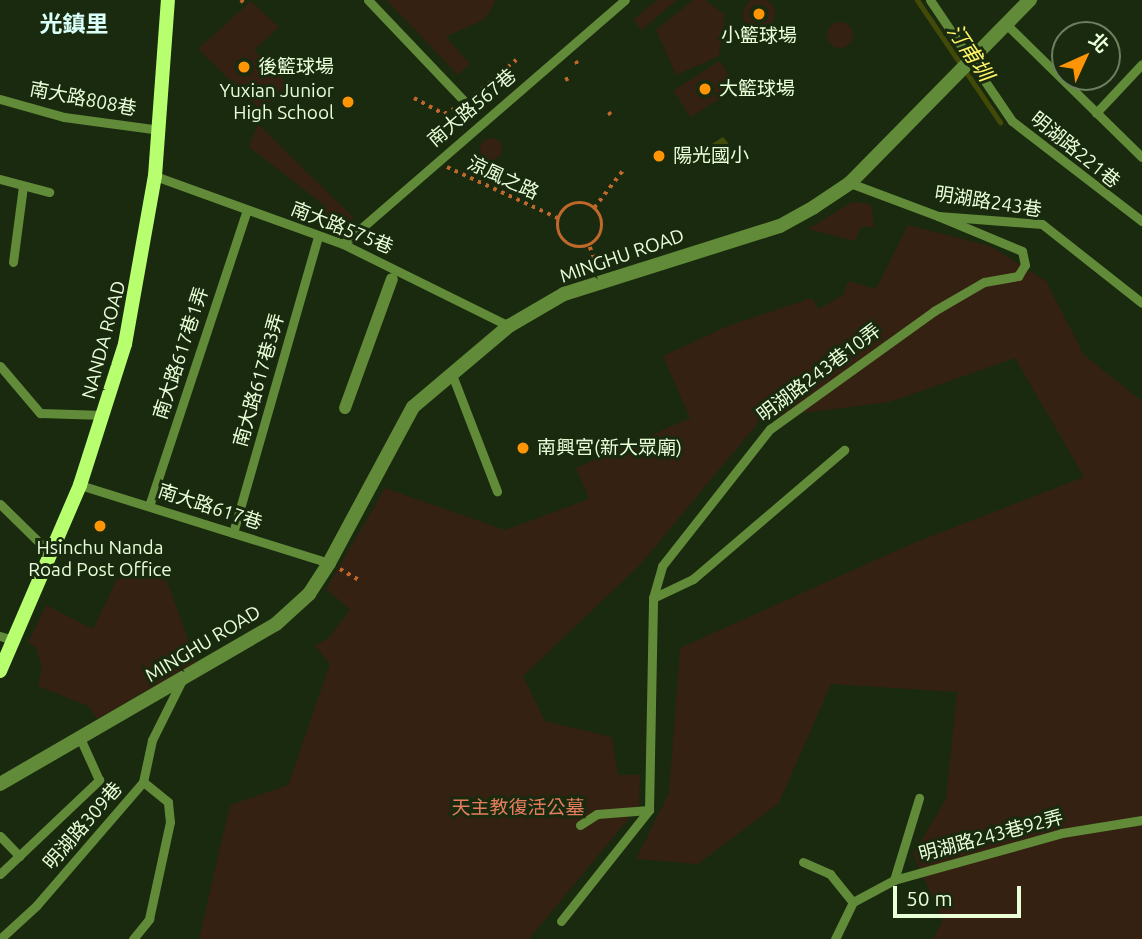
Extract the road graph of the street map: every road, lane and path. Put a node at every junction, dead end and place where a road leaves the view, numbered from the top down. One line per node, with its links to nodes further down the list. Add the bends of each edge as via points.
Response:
1 (167, 0): 18 (main road, NANDA ROAD)
2 (241, 0): 7 (path)
3 (368, 0): 14 (lane)
4 (625, 0): 20 (lane, 南大路567巷)
5 (930, 0): 10 (lane, 明湖路221巷)
6 (1030, 0): 8 (street, MINGHU ROAD)
7 (246, 5)
8 (1006, 24): 10 (street, MINGHU ROAD); 16 (lane)
9 (576, 61): 12 (path)
10 (972, 62): 24 (street, MINGHU ROAD); 31 (lane, 明湖路221巷, via 1012,121)
11 (1142, 64): 16 (lane)
12 (579, 67)
13 (0, 99): 18 (lane, 南大路808巷, via 64,117)
14 (466, 103)
15 (609, 112): 17 (path)
16 (1096, 113): 19 (lane)
17 (613, 119)
18 (160, 130): 22 (main road, NANDA ROAD)
19 (1142, 157)
20 (437, 161): 30 (path, 涼風之路); 33 (lane, 南大路567巷)
21 (624, 169): 27 (path)
22 (155, 176): 28 (lane, 南大路575巷); 43 (main road, NANDA ROAD, via 143,264)
23 (0, 179): 25 (lane)
24 (850, 183): 29 (lane, 明湖路243巷); 37 (street, MINGHU ROAD, via 780,226)
25 (23, 186): 26 (lane); 35 (lane)
26 (49, 192)
27 (594, 208): 30 (path, via 573,204); 34 (path, via 603,228)
28 (247, 210): 32 (lane, 南大路575巷); 48 (lane, 南大路617巷1弄)
29 (938, 216): 38 (lane, 明湖路243巷, via 1042,224); 52 (lane, 明湖路243巷10弄, via 1022,251 1025,265 1018,276 984,282 934,311 770,429 662,566)
30 (558, 218): 34 (path, via 567,244)
31 (1142, 221)
32 (318, 236): 33 (lane, 南大路575巷); 49 (lane, 南大路617巷3弄)
33 (343, 244): 39 (lane, 南大路575巷)
34 (590, 246): 37 (path)
35 (13, 262)
36 (392, 279): 42 (street)
37 (603, 281): 39 (street, MINGHU ROAD)
38 (1142, 303)
39 (509, 326): 41 (street, MINGHU ROAD)
40 (0, 366): 43 (lane, via 40,413)
41 (451, 372): 46 (lane); 51 (street, MINGHU ROAD, via 413,407 392,438)
42 (345, 408)
43 (104, 415): 45 (main road, NANDA ROAD)
44 (844, 450): 52 (lane, via 692,579)
45 (80, 485): 48 (lane, 南大路617巷); 50 (main road, NANDA ROAD)
46 (497, 491)
47 (0, 504): 50 (lane)
48 (149, 506): 49 (lane, 南大路617巷)
49 (233, 533): 51 (lane, 南大路617巷)
50 (51, 554): 53 (main road, NANDA ROAD)
51 (329, 563): 55 (street, MINGHU ROAD, via 309,594 276,624)
52 (653, 598): 60 (lane, 明湖路243巷10弄)
53 (7, 638): 54 (main road, NANDA ROAD)
54 (0, 671)
55 (182, 679): 56 (street, MINGHU ROAD); 57 (lane, 明湖路309巷, via 152,740)
56 (80, 738): 58 (street, MINGHU ROAD); 64 (lane, via 99,780)
57 (143, 782): 70 (lane, 明湖路309巷, via 45,897); 71 (lane, via 168,802 170,822 149,919)
58 (0, 784)
59 (919, 798): 67 (lane)
60 (649, 810): 62 (lane, via 597,814); 69 (lane)
61 (1142, 820): 67 (lane, 明湖路243巷92弄, via 1062,833)
62 (580, 825)
63 (0, 836): 64 (lane)
64 (19, 856): 66 (lane)
65 (803, 862): 68 (lane, via 830,874)
66 (0, 874)
67 (894, 880): 68 (lane, 明湖路243巷92弄)
68 (853, 902): 72 (lane)
69 (561, 920)
70 (0, 939)
71 (133, 939)
72 (835, 939)

